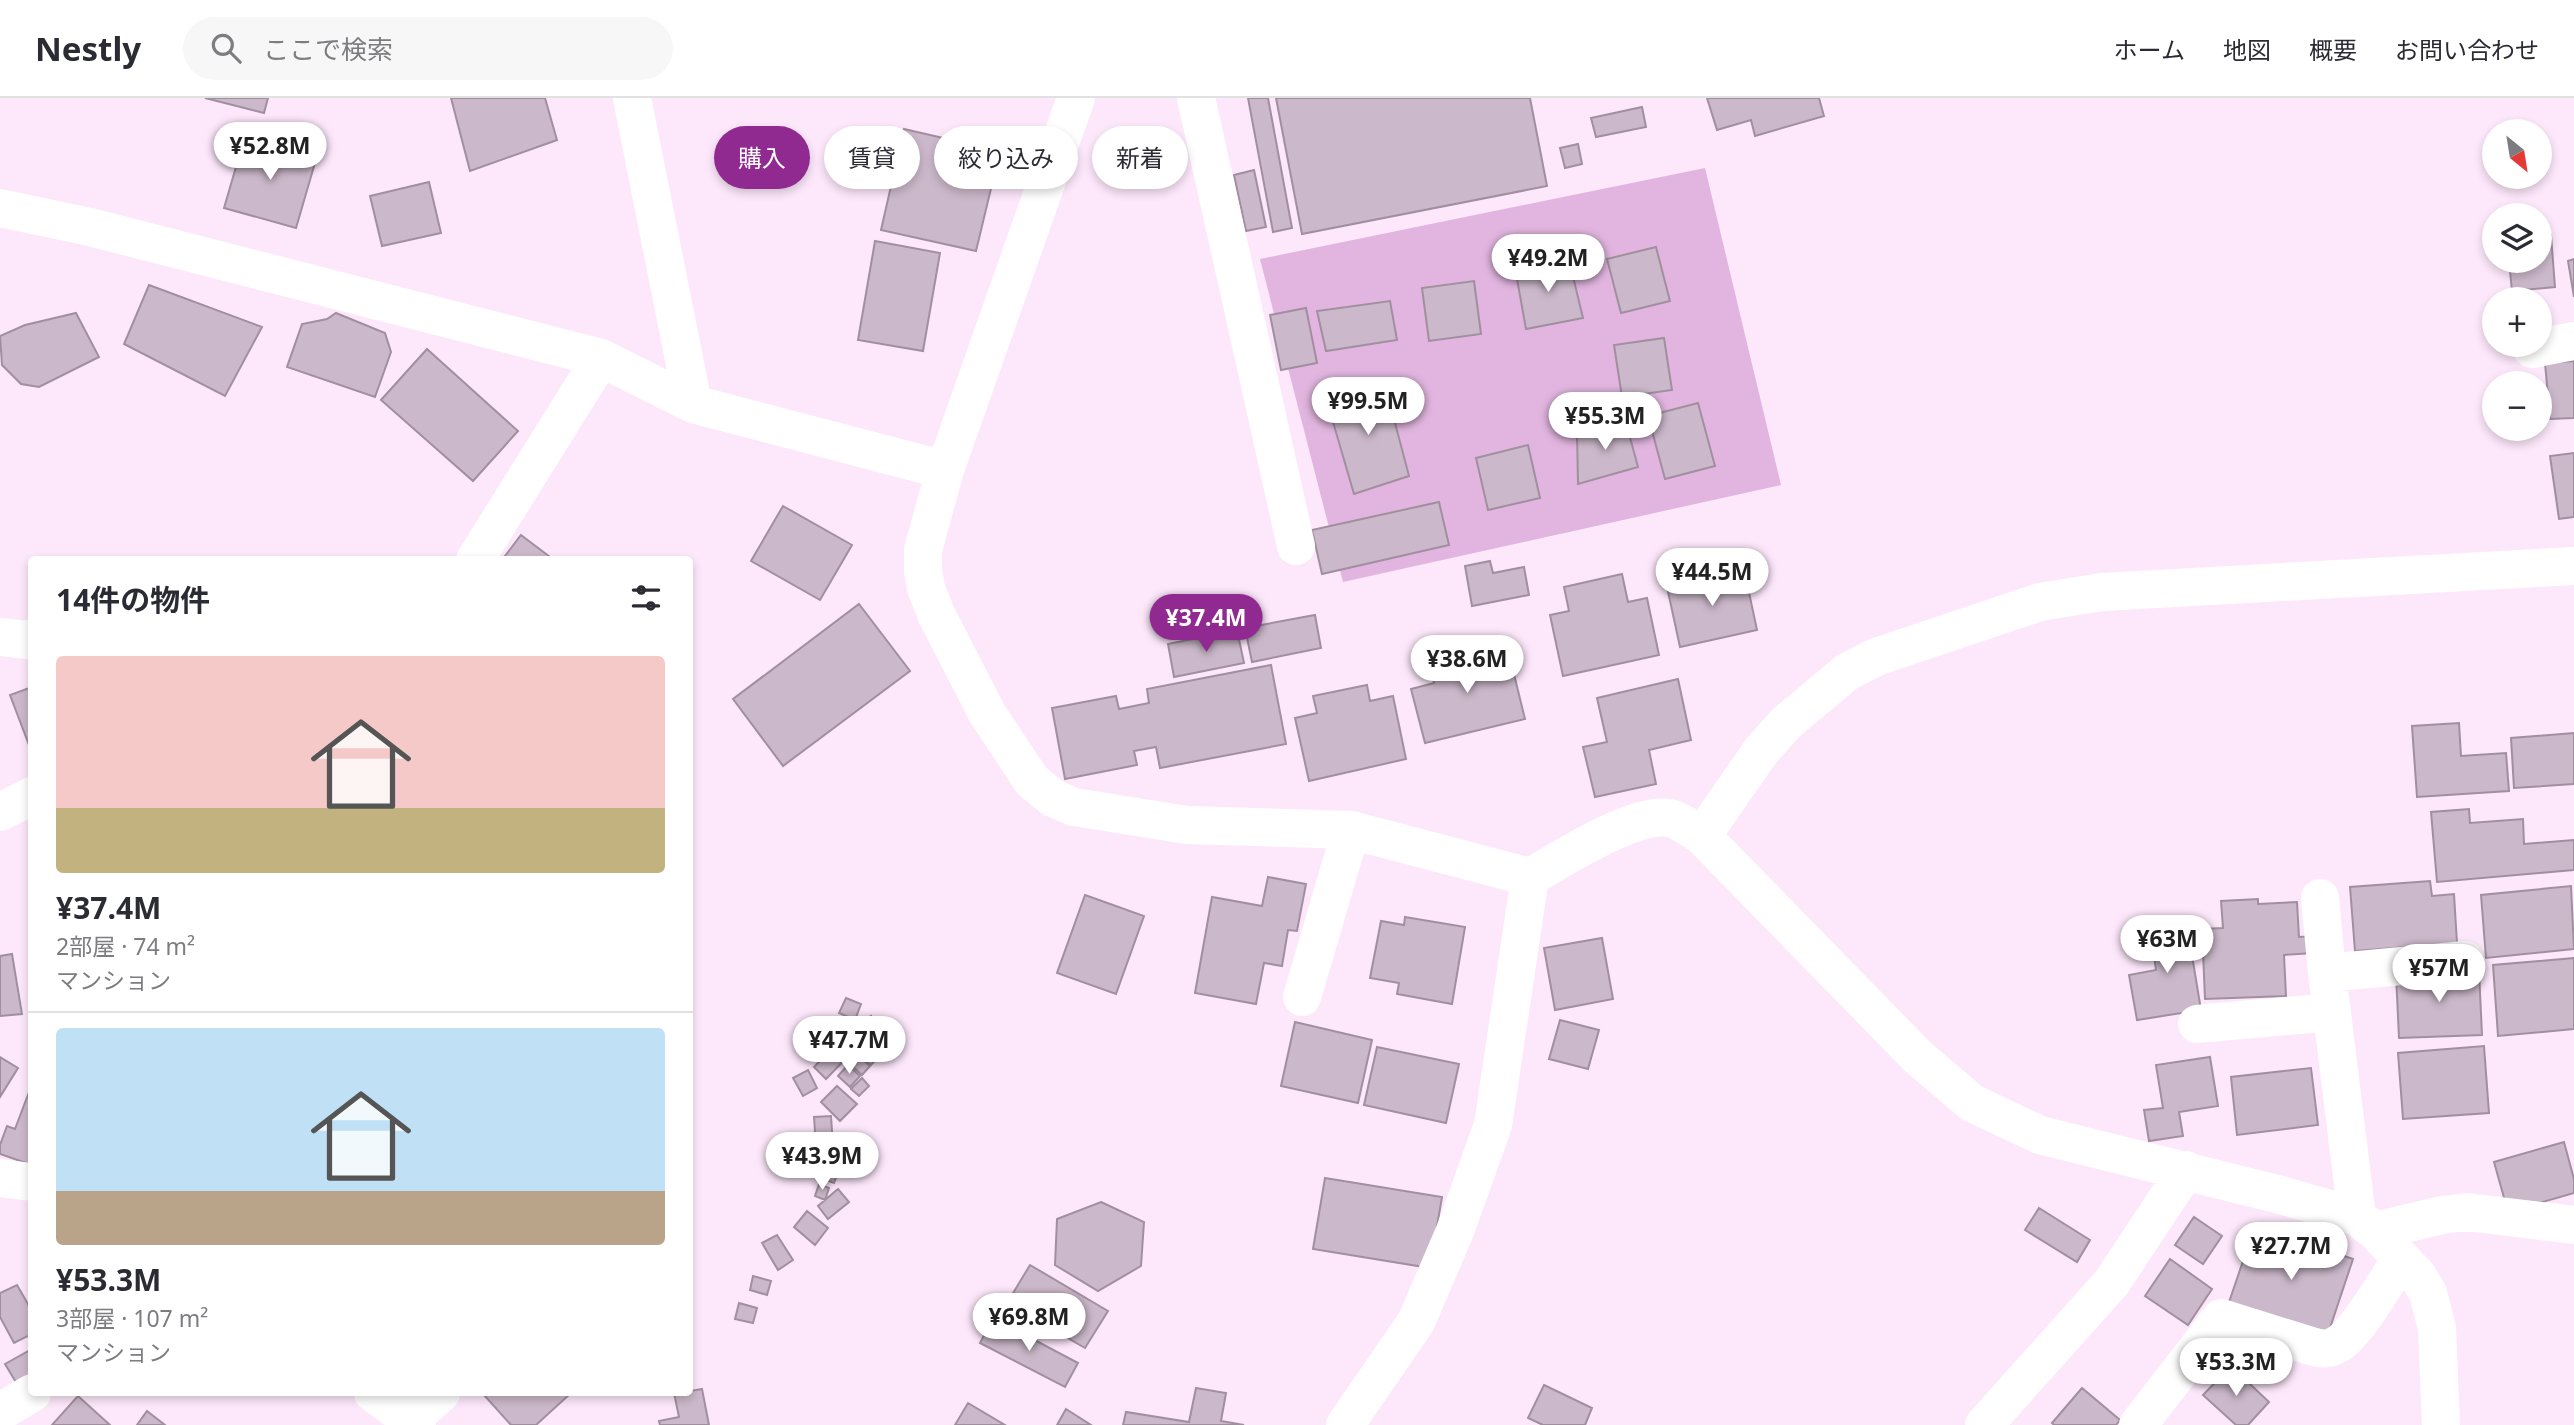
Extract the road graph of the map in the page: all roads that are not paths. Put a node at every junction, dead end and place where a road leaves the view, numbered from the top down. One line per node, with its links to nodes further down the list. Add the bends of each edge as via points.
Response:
1 (632, 98): 8 (street)
2 (1076, 98): 9 (street)
3 (1196, 98): 10 (street)
4 (0, 208): 7 (street)
5 (2574, 341): 6 (street)
6 (2552, 345)
7 (601, 358): 8 (street); 11 (street)
8 (693, 404): 9 (street)
9 (945, 470): 17 (street, via 923,550 926,588 987,713 1019,763 1044,791 1086,810 1187,825)
10 (1296, 546)
11 (477, 556)
12 (2574, 566): 18 (street, via 2102,592 2040,602 1876,657 1847,672 1786,723 1761,751)
13 (0, 637): 14 (street)
14 (28, 638)
15 (28, 798): 16 (street)
16 (0, 812)
17 (1351, 830): 19 (street); 23 (street)
18 (1702, 836): 19 (street, via 1672,818 1652,817); 26 (street, via 1918,1057 1972,1103 2039,1135)
19 (1530, 877): 37 (street, via 1493,1125 1416,1322)
20 (2320, 898): 22 (street)
21 (2465, 960): 22 (street)
22 (2327, 973): 24 (street)
23 (1303, 997)
24 (2332, 1012): 25 (street); 29 (street)
25 (2197, 1024)
26 (2186, 1170): 29 (street); 38 (street, via 2112,1282)
27 (0, 1178): 28 (street)
28 (28, 1182)
29 (2366, 1224): 30 (street, via 2468,1212); 31 (street)
30 (2574, 1225)
31 (2401, 1259): 39 (street, via 2348,1336 2330,1348 2221,1318); 40 (street, via 2423,1284 2434,1310)
32 (28, 1394): 35 (street)
33 (377, 1396): 36 (street)
34 (439, 1396): 36 (street)
35 (0, 1412)
36 (414, 1422)
37 (1345, 1425)
38 (1984, 1425)
39 (2138, 1425)
40 (2441, 1425)

